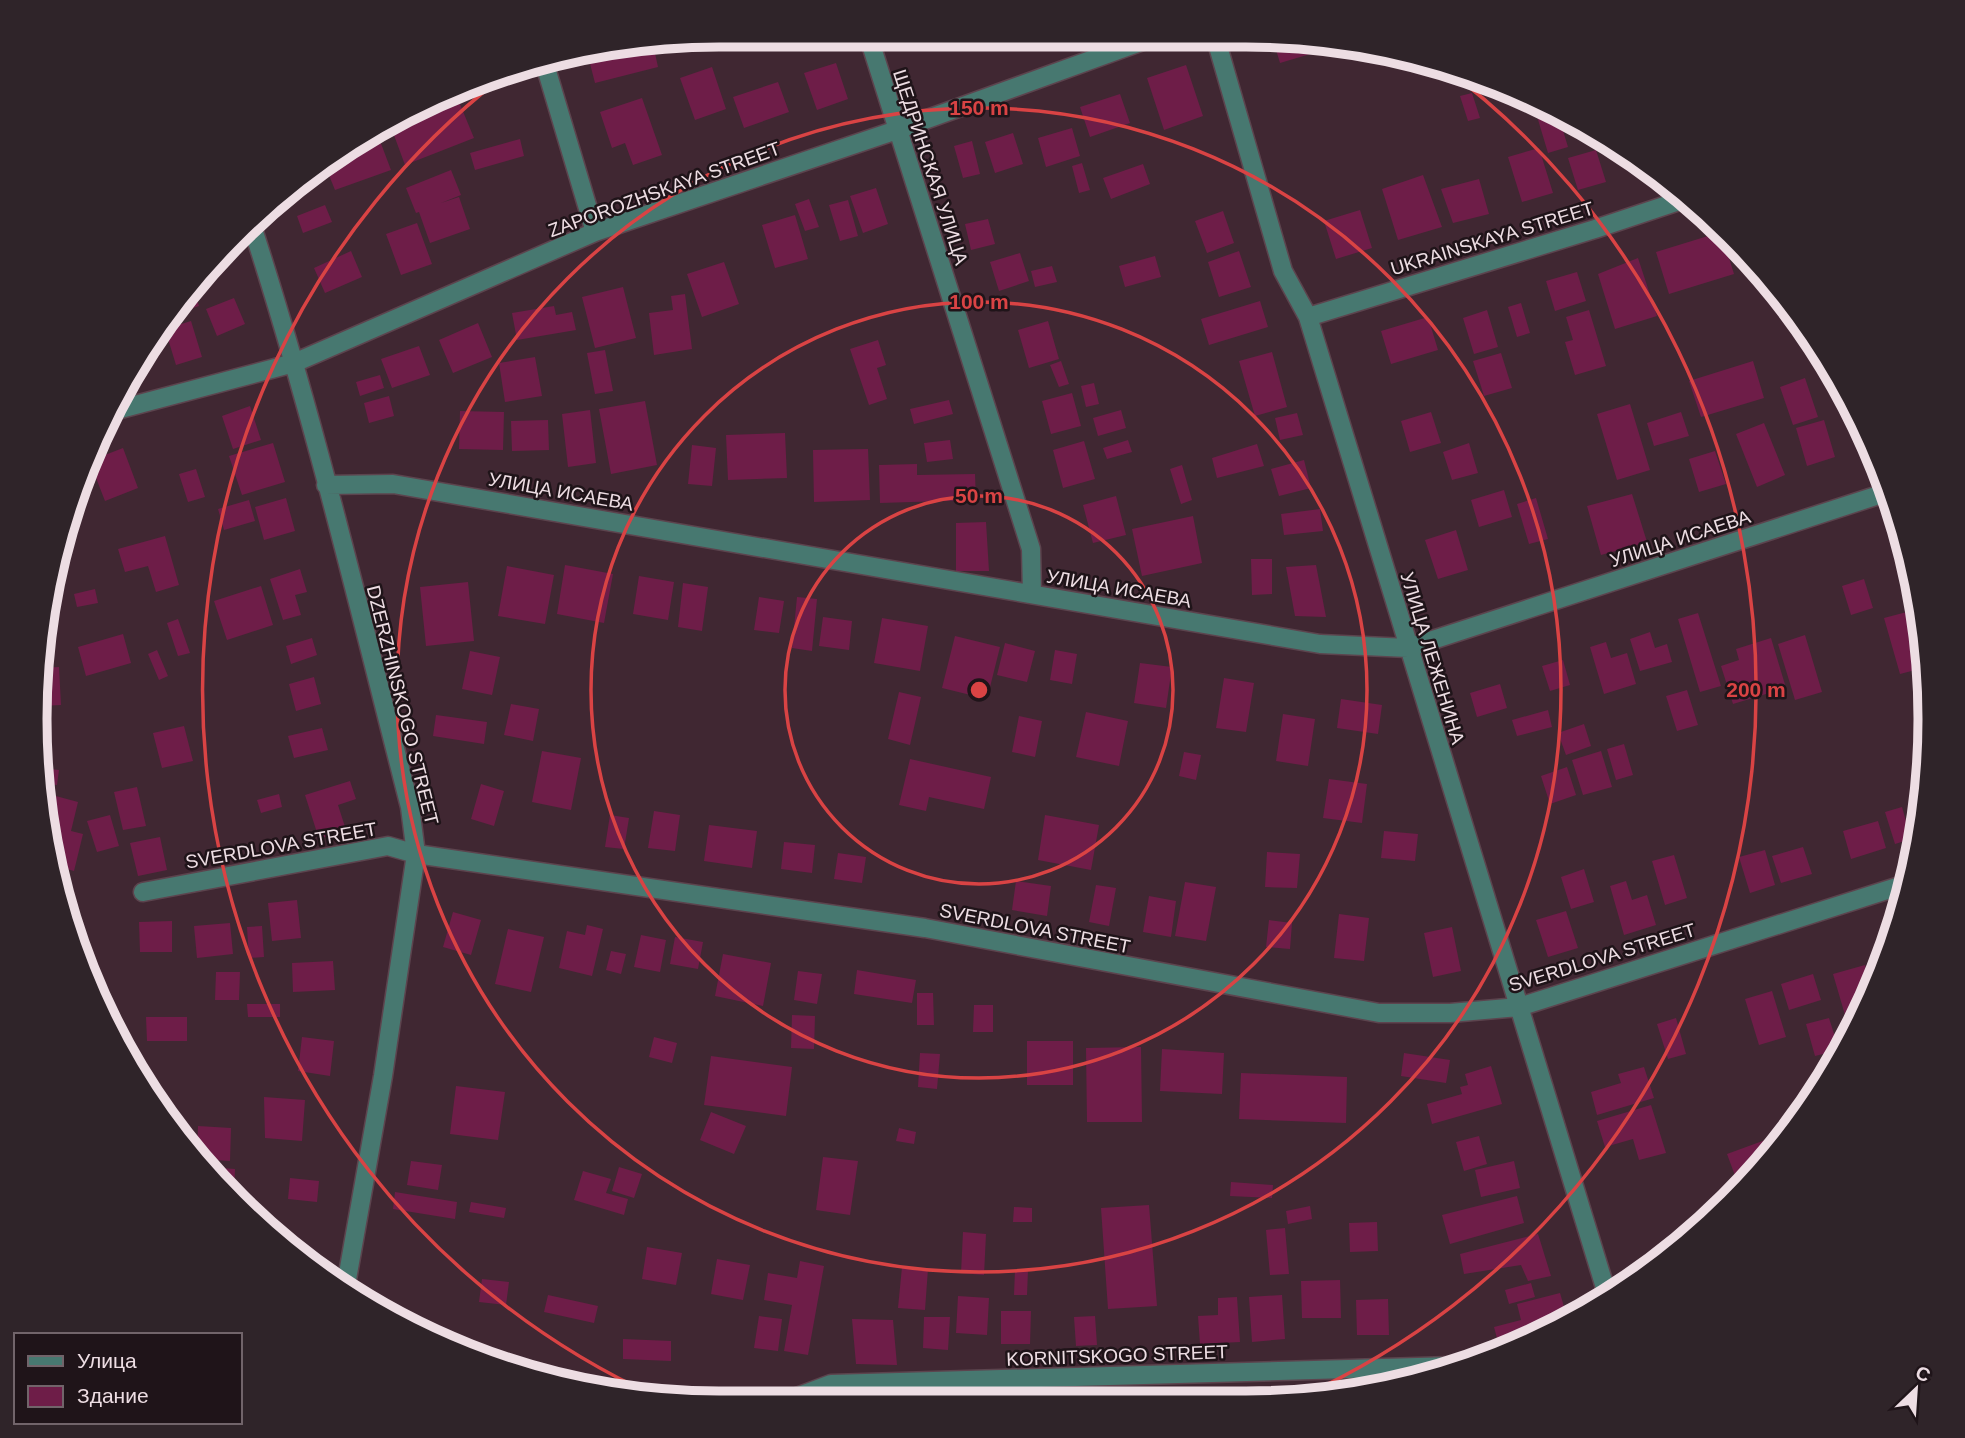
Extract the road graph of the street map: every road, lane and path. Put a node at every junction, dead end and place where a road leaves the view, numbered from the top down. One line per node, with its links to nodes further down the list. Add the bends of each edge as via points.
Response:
1 (872, 47): 5 (street, ЩЕДРИНСКАЯ УЛИЦА)
2 (1127, 47): 5 (street, ZAPOROZHSKAYA STREET)
3 (1218, 47): 9 (street, УЛИЦА ЛЕЖЕНИНА, via 1283,271)
4 (546, 70): 7 (street)
5 (897, 130): 7 (street, ZAPOROZHSKAYA STREET); 14 (street, ЩЕДРИНСКАЯ УЛИЦА, via 1031,549)
6 (1675, 202): 9 (street, UKRAINSKAYA STREET)
7 (595, 232): 10 (street, ZAPOROZHSKAYA STREET)
8 (255, 234): 10 (street, DZERZHINSKOGO STREET)
9 (1308, 317): 15 (street, УЛИЦА ЛЕЖЕНИНА)
10 (294, 363): 11 (street, ZAPOROZHSKAYA STREET); 12 (street, DZERZHINSKOGO STREET)
11 (124, 408)
12 (327, 485): 14 (street, УЛИЦА ИСАЕВА, via 393,484); 16 (street, DZERZHINSKOGO STREET, via 410,807)
13 (1879, 495): 15 (street, УЛИЦА ИСАЕВА)
14 (1032, 594): 15 (street, УЛИЦА ИСАЕВА, via 1320,644)
15 (1408, 648): 19 (street, УЛИЦА ЛЕЖЕНИНА)
16 (416, 854): 18 (street, SVERDLOVA STREET, via 387,846); 19 (street, SVERDLOVA STREET, via 925,928 1379,1013); 20 (street, DZERZHINSKOGO STREET)
17 (1896, 887): 19 (street, SVERDLOVA STREET)
18 (143, 892)
19 (1518, 1007): 21 (street, УЛИЦА ЛЕЖЕНИНА)
20 (347, 1279)
21 (1605, 1287)
22 (1424, 1367): 23 (street, KORNITSKOGO STREET, via 831,1384)
23 (812, 1391)

